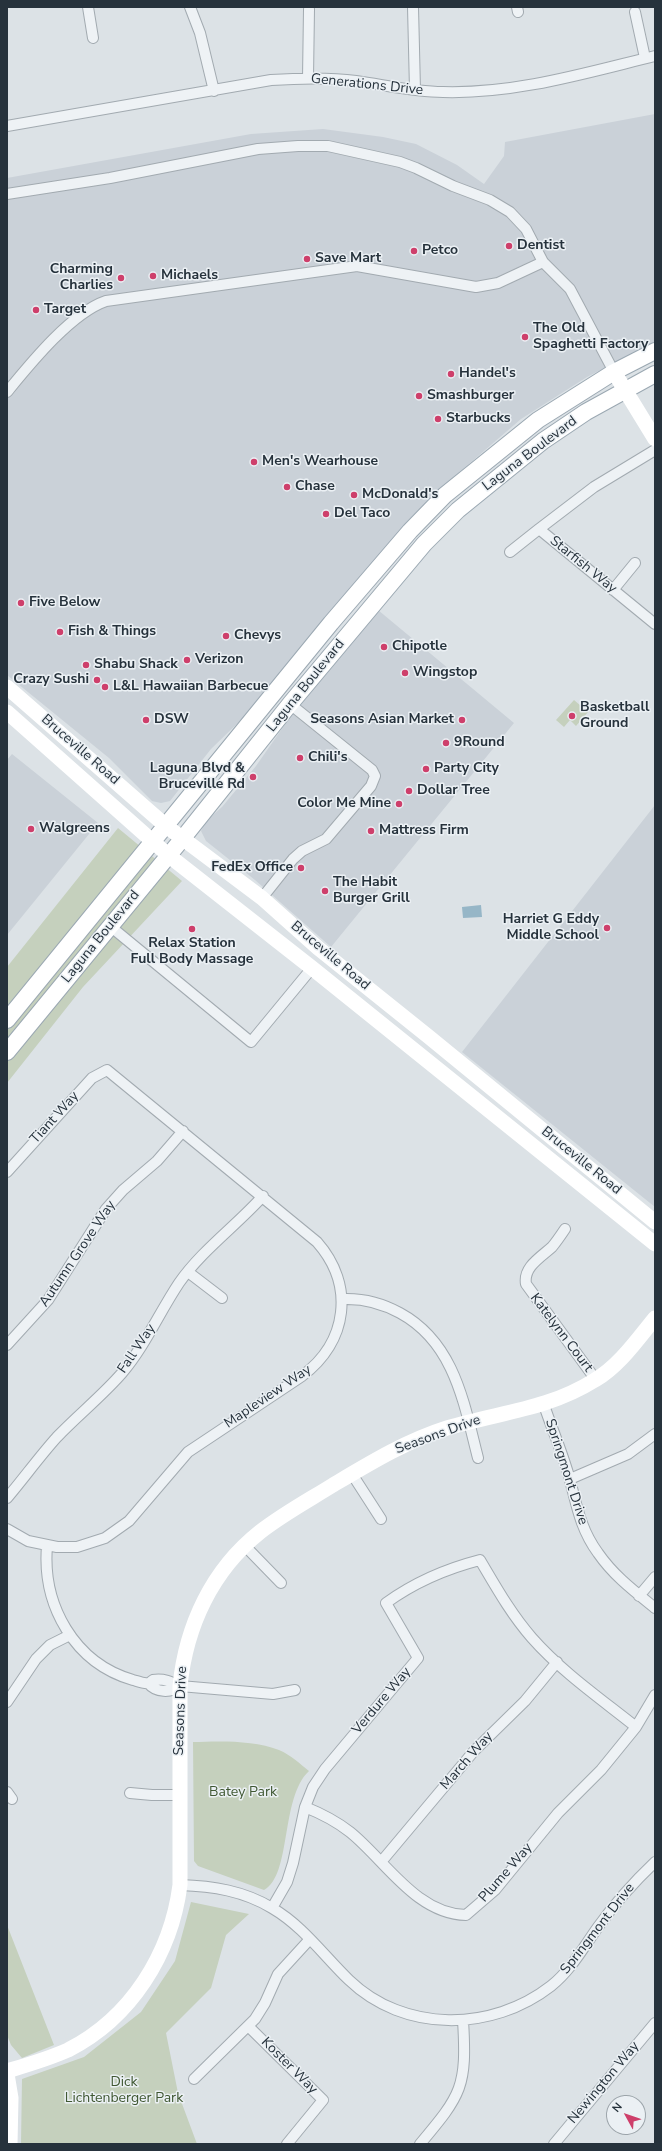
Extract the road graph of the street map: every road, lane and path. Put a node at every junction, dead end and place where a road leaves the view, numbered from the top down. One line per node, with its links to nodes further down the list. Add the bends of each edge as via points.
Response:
1 (88, 7): 6 (street)
2 (190, 7): 10 (street, via 200,33)
3 (412, 7): 9 (street)
4 (309, 9): 8 (street)
5 (635, 12): 7 (street)
6 (93, 38)
7 (650, 57): 9 (street, Generations Drive, via 520,88 470,92)
8 (308, 78): 9 (street, Generations Drive, via 356,81); 10 (street, Generations Drive, via 271,80)
9 (415, 90)
10 (214, 91): 11 (street, Generations Drive)
11 (7, 126)
12 (7, 194): 13 (street, via 110,178 258,149 328,146 405,164 490,200 510,212 526,229)
13 (544, 262): 15 (street, via 570,289); 17 (street, via 498,283 476,287 357,266 106,301 86,313 46,346)
14 (655, 351): 15 (main road, Laguna Boulevard)
15 (614, 372): 18 (main road); 21 (main road, Laguna Boulevard, via 538,420)
16 (655, 374): 18 (main road, Laguna Boulevard)
17 (7, 392)
18 (625, 392): 19 (main road); 26 (main road, Laguna Boulevard, via 586,412 543,441 458,510 415,554)
19 (655, 439)
20 (655, 450): 22 (street, via 594,487)
21 (445, 495): 26 (main road, via 447,501 444,511 396,561 375,588); 31 (main road, Laguna Boulevard, via 382,561)
22 (539, 529): 23 (street, Starfish Way); 25 (street, Starfish Way)
23 (510, 552)
24 (635, 563): 25 (street)
25 (613, 590): 27 (street, Starfish Way)
26 (375, 602): 29 (main road, Laguna Boulevard)
27 (655, 624)
28 (7, 687): 31 (main road, Bruceville Road)
29 (290, 704): 32 (main road, Laguna Boulevard); 35 (street, via 372,770 374,780 326,839 306,849 293,860)
30 (7, 712): 33 (main road, Bruceville Road)
31 (166, 826): 32 (main road, Bruceville Road); 33 (main road, Laguna Boulevard)
32 (183, 838): 34 (main road, Laguna Boulevard); 35 (main road, Bruceville Road)
33 (153, 842): 34 (main road, Bruceville Road); 38 (main road, Laguna Boulevard)
34 (168, 855): 36 (main road, Laguna Boulevard); 37 (main road, Bruceville Road)
35 (262, 898): 44 (main road, Bruceville Road, via 318,948)
36 (110, 926): 37 (street, via 251,1042); 39 (main road, Laguna Boulevard)
37 (312, 968): 46 (main road, Bruceville Road)
38 (7, 1020)
39 (7, 1052)
40 (107, 1070): 41 (street, Mapleview Way); 42 (street, Tiant Way, via 92,1078)
41 (183, 1131): 43 (street, Mapleview Way); 51 (street, Autumn Grove Way, via 157,1161 123,1190 106,1209 48,1300)
42 (7, 1172)
43 (263, 1196): 47 (street, Fall Way); 49 (street, Mapleview Way, via 324,1250 335,1268)
44 (655, 1222)
45 (565, 1229): 52 (street, Katelynn Court, via 553,1246 530,1266 524,1276 526,1284)
46 (655, 1244)
47 (188, 1272): 48 (street); 59 (street, Fall Way, via 123,1372 57,1437)
48 (222, 1298)
49 (342, 1299): 54 (street, via 364,1300 384,1306 413,1321 429,1335 453,1370); 63 (street, Mapleview Way, via 341,1316 335,1336 325,1354 311,1370 188,1452 132,1517 113,1533 96,1542 77,1547)
50 (655, 1318): 52 (main road, Seasons Drive, via 620,1360)
51 (7, 1345)
52 (596, 1380): 53 (main road, Seasons Drive)
53 (544, 1405): 54 (main road, Seasons Drive); 58 (street, Springmont Drive)
54 (469, 1422): 56 (street); 57 (main road, Seasons Drive, via 397,1448)
55 (655, 1434): 58 (street, via 628,1454)
56 (478, 1458)
57 (352, 1474): 60 (street); 62 (main road, Seasons Drive, via 278,1519)
58 (570, 1479): 66 (street, Springmont Drive, via 579,1518 591,1542 609,1568)
59 (7, 1498)
60 (381, 1519)
61 (7, 1529): 63 (street, Mapleview Way, via 28,1541)
62 (244, 1545): 65 (street); 70 (main road, Seasons Drive, via 214,1583 202,1603 187,1643)
63 (47, 1546): 68 (street, via 46,1568 49,1589 55,1610)
64 (655, 1577): 66 (street)
65 (281, 1583)
66 (639, 1596): 67 (street, Springmont Drive)
67 (655, 1608)
68 (70, 1635): 70 (street, via 89,1655 111,1671 161,1690 173,1691); 73 (street, via 50,1645 36,1659)
69 (557, 1662): 74 (street, Verdure Way); 77 (street, Verdure Way, via 514,1615 480,1560 435,1573 404,1590 386,1603 418,1658 325,1769); 78 (street, March Way, via 525,1701 474,1751)
70 (180, 1686): 71 (street, via 273,1694); 76 (main road, Seasons Drive)
71 (295, 1690)
72 (655, 1695): 74 (street, Plume Way)
73 (7, 1702)
74 (636, 1727): 78 (street, Plume Way, via 601,1770 536,1838 504,1880 466,1915 454,1915 424,1900)
75 (130, 1793): 76 (street)
76 (180, 1794): 80 (main road, Seasons Drive)
77 (304, 1807): 78 (street, Plume Way, via 341,1825); 81 (street, Verdure Way, via 294,1863 287,1882)
78 (381, 1862)
79 (655, 1862): 83 (street, Springmont Drive, via 612,1908 574,1963 552,1986 510,2010 484,2018)
80 (180, 1885): 81 (street, Springmont Drive, via 227,1890); 86 (main road, Seasons Drive, via 176,1911 162,1950 141,1987 126,2005 103,2027 67,2050)
81 (272, 1908): 82 (street, Springmont Drive)
82 (310, 1939): 83 (street, Springmont Drive, via 350,1980 376,2000 415,2016 436,2020); 85 (street, via 278,1974 260,2012)
83 (463, 2020): 90 (street, via 465,2066 461,2087 452,2106)
84 (655, 2023): 91 (street, Newington Way)
85 (248, 2026): 87 (street); 89 (street, Koster Way, via 323,2100)
86 (7, 2072): 88 (main road, via 11,2098)
87 (194, 2079)
88 (10, 2144)
89 (287, 2144)
90 (420, 2144)
91 (554, 2144)

